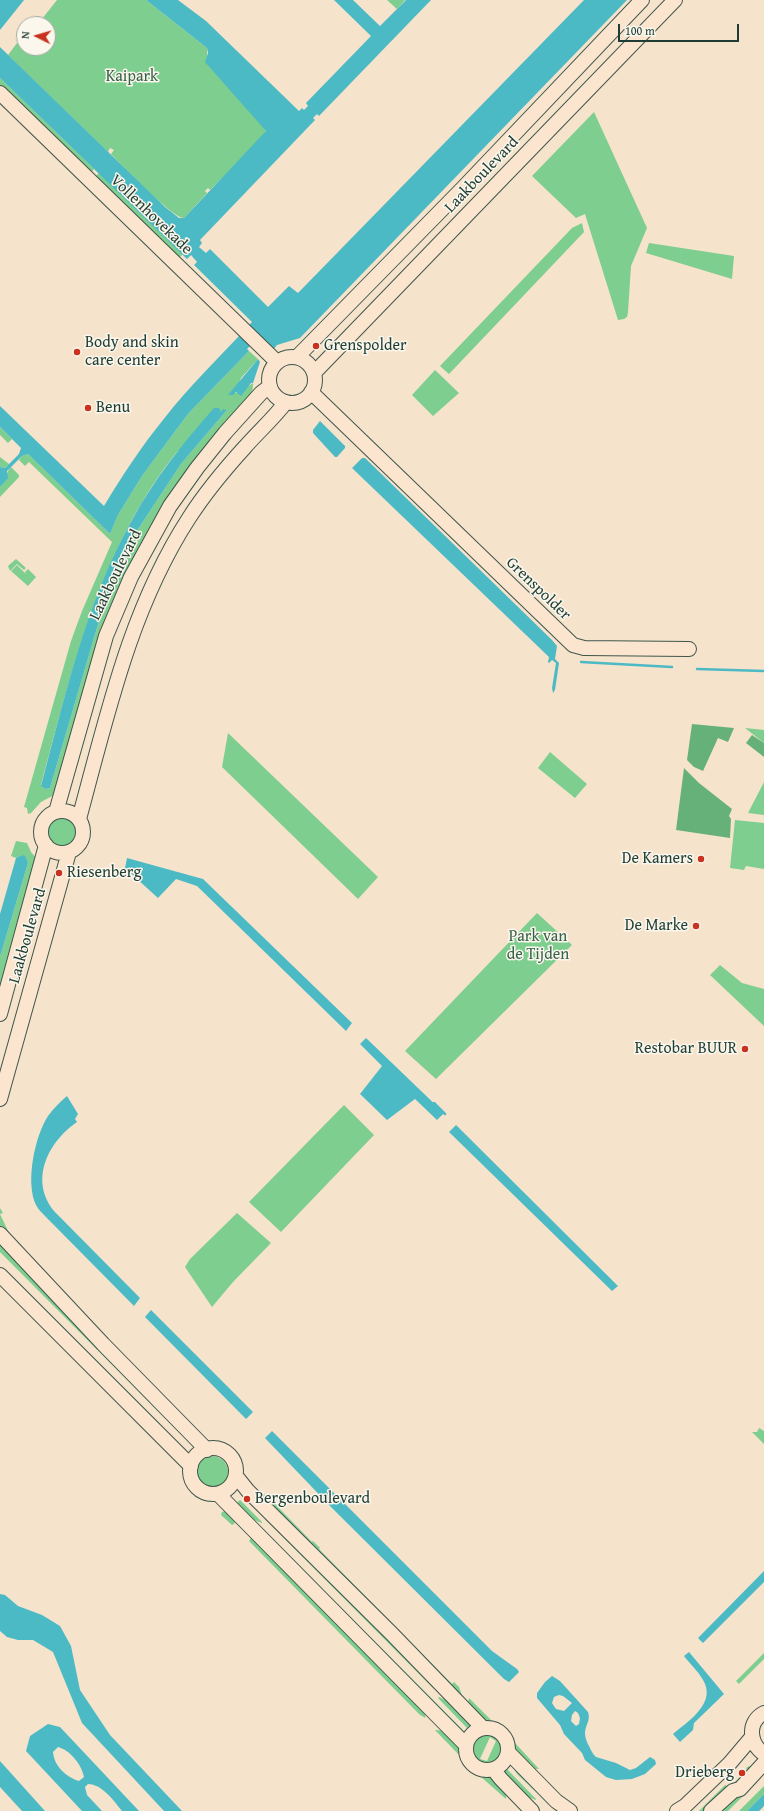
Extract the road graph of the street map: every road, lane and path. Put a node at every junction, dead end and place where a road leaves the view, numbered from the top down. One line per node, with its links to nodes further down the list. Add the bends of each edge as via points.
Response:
1 (642, 0): 4 (main road, Laakboulevard)
2 (674, 0): 6 (main road, Laakboulevard)
3 (0, 93): 5 (main road, Vollenhovekade)
4 (297, 357): 5 (main road); 6 (main road, via 306,362)
5 (277, 362): 7 (main road, via 269,377)
6 (314, 373): 8 (main road, via 315,380)
7 (270, 386): 9 (main road, via 279,399); 11 (main road, Laakboulevard, via 225,433 193,474 170,506 130,577 106,636)
8 (311, 392): 9 (main road, via 300,401); 10 (main road, Grenspolder, via 573,645 584,648)
9 (286, 402): 12 (main road, via 215,483 166,556 121,666)
10 (689, 650)
11 (56, 812): 12 (main road, via 67,811); 13 (main road, via 50,815 42,827)
12 (79, 819): 14 (main road, via 83,827 83,836 78,846)
13 (46, 845): 14 (main road, via 54,851); 15 (main road, Laakboulevard)
14 (69, 852): 16 (main road, Laakboulevard)
15 (0, 1014)
16 (0, 1099)
17 (0, 1234): 19 (main road)
18 (0, 1275): 20 (main road)
19 (207, 1450): 20 (main road, via 196,1456); 21 (main road, via 220,1449 230,1454 236,1468)
20 (191, 1466): 22 (main road, via 192,1481 197,1488 210,1494)
21 (236, 1476): 22 (main road, via 231,1486); 24 (main road)
22 (218, 1494): 26 (main road)
23 (761, 1714): 25 (main road, via 753,1724); 27 (main road, via 759,1739)
24 (483, 1728): 26 (main road, via 471,1735); 28 (main road, via 494,1729 502,1734)
25 (752, 1736): 27 (main road); 34 (main road, via 730,1763)
26 (466, 1746): 30 (main road, via 473,1764 482,1769)
27 (763, 1751): 31 (main road)
28 (508, 1752): 30 (main road, via 503,1762); 33 (main road, via 556,1801)
29 (764, 1763): 31 (main road, via 740,1789)
30 (493, 1769): 32 (main road)
31 (733, 1792): 35 (main road)
32 (532, 1811)
33 (570, 1811)
34 (677, 1811)
35 (711, 1811)

